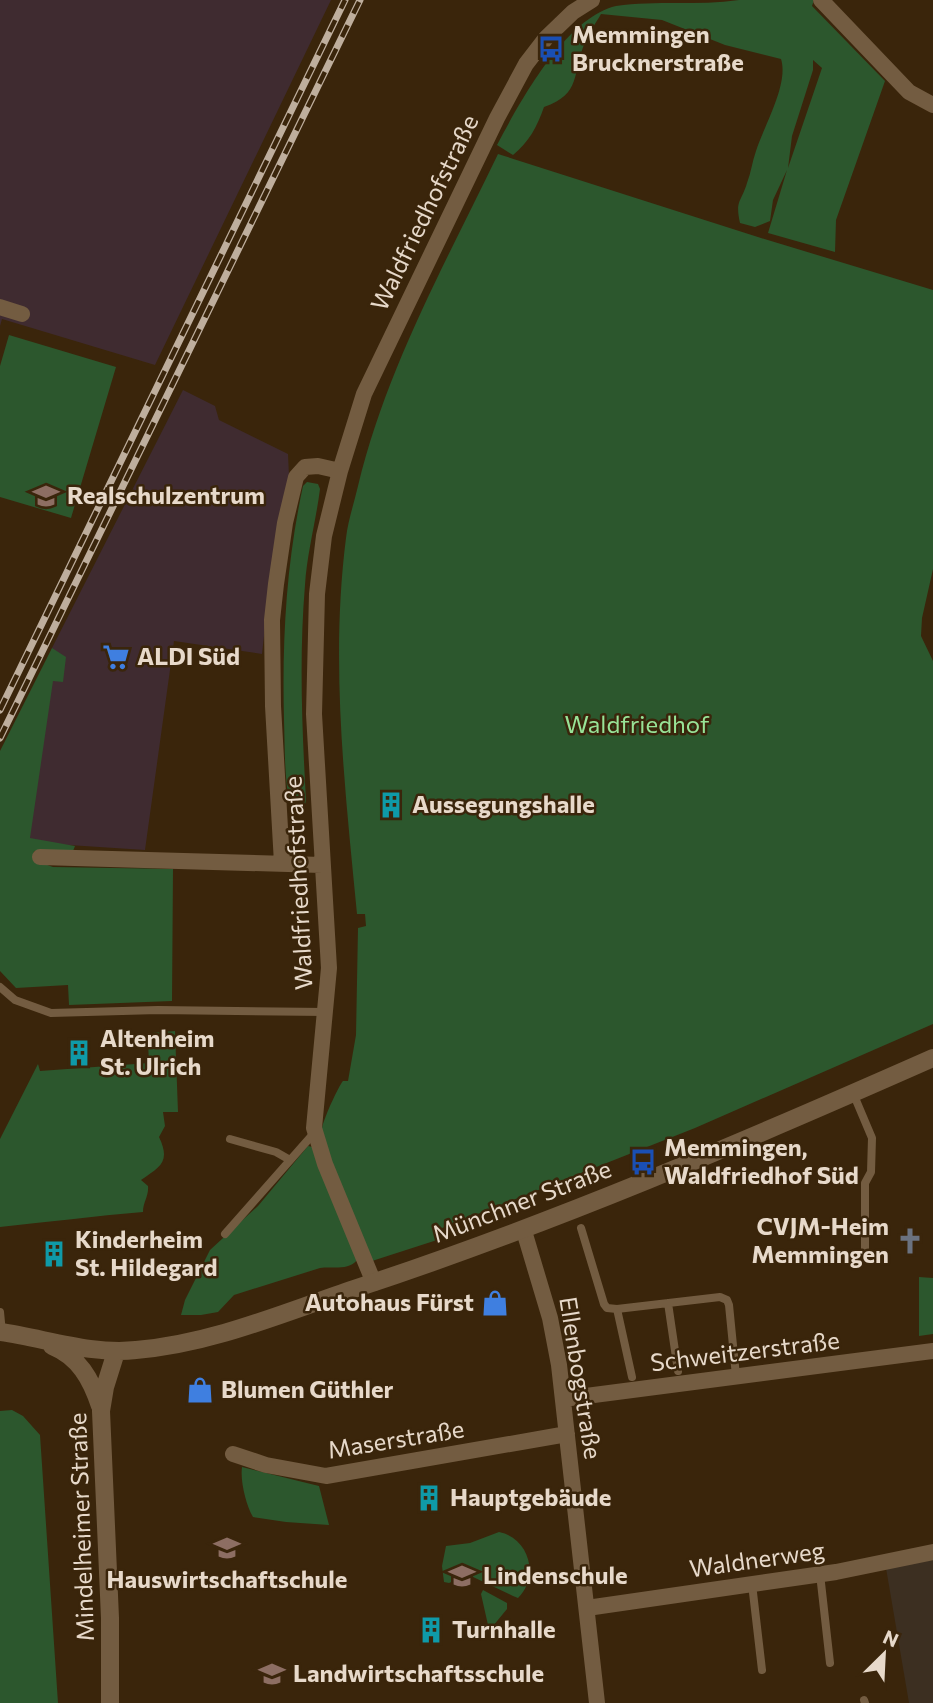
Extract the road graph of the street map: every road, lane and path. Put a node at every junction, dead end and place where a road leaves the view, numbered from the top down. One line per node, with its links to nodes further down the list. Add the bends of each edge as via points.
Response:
1 (592, 0): 6 (street, Waldfriedhofstraße, via 546,38 511,90 377,364)
2 (821, 0): 3 (street, via 909,92)
3 (933, 105)
4 (0, 307): 5 (street)
5 (22, 314)
6 (340, 471): 8 (street, Waldfriedhofstraße, via 305,467 296,477 278,572 272,620 273,706); 9 (street, Waldfriedhofstraße, via 324,536 314,645)
7 (40, 856): 8 (street)
8 (282, 863): 9 (street)
9 (322, 865): 11 (street, Waldfriedhofstraße, via 329,934)
10 (0, 987): 11 (lane, via 15,1000 51,1013)
11 (326, 1012): 14 (street, Waldfriedhofstraße)
12 (933, 1058): 13 (street, Münchner Straße)
13 (853, 1093): 18 (street, Münchner Straße); 20 (lane, via 872,1138 871,1172 865,1183)
14 (315, 1132): 16 (lane); 21 (street, Waldfriedhofstraße)
15 (230, 1139): 16 (lane)
16 (290, 1160): 19 (lane)
17 (582, 1228): 23 (lane, via 604,1304)
18 (524, 1231): 21 (street, Münchner Straße); 32 (street, Ellenbogstraße, via 550,1318)
19 (225, 1234)
20 (865, 1256)
21 (374, 1283): 28 (street, Münchner Straße, via 204,1338)
22 (668, 1303): 23 (lane); 29 (lane); 30 (lane, via 727,1300)
23 (617, 1309): 31 (lane)
24 (0, 1312): 25 (lane)
25 (1, 1333): 26 (street)
26 (25, 1336): 28 (street, Münchner Straße); 33 (street, via 61,1350 79,1364)
27 (933, 1351): 30 (street, Schweitzerstraße)
28 (116, 1352): 33 (street, Mindelheimer Straße)
29 (678, 1371)
30 (736, 1376): 32 (street, Schweitzerstraße)
31 (632, 1377)
32 (563, 1399): 34 (street, Ellenbogstraße)
33 (101, 1411): 42 (street, Mindelheimer Straße)
34 (567, 1434): 35 (street, Maserstraße, via 326,1476); 39 (street, Ellenbogstraße)
35 (233, 1454)
36 (933, 1552): 37 (street, Waldnerweg)
37 (820, 1574): 38 (street, Waldnerweg); 40 (lane)
38 (752, 1584): 39 (street, Waldnerweg); 41 (lane)
39 (587, 1608): 43 (street, Ellenbogstraße)
40 (830, 1664)
41 (762, 1670)
42 (110, 1703)
43 (597, 1703)

